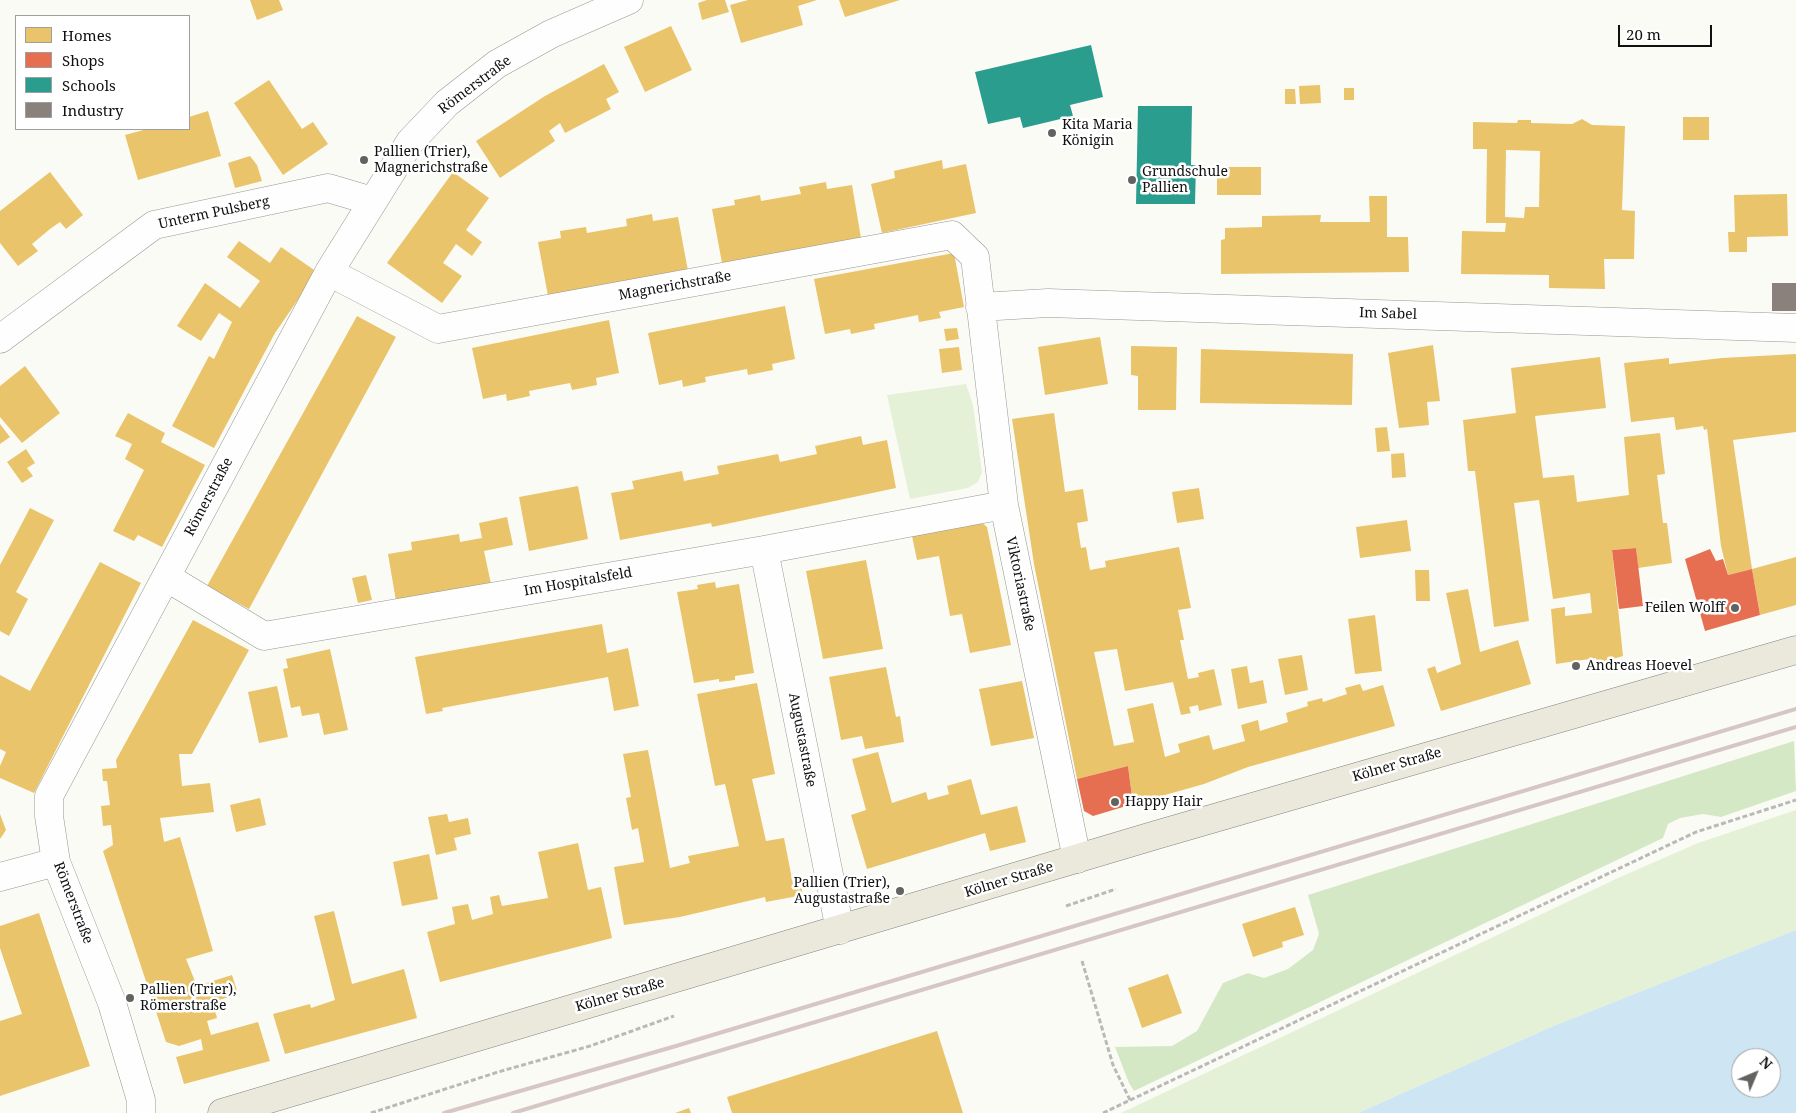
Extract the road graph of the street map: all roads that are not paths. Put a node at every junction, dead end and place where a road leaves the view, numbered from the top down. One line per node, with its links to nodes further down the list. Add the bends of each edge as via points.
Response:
1 (628, 0): 2 (street, Römerstraße, via 551,34 497,64 447,103 410,142)
2 (372, 201): 3 (street, Römerstraße); 6 (street, Unterm Pulsberg, via 328,188 154,225)
3 (329, 272): 4 (street, Magnerichstraße, via 438,329 952,235 975,257); 9 (street, Römerstraße)
4 (980, 307): 5 (street, Im Sabel, via 1048,303); 7 (street, Viktoriastraße)
5 (1796, 328)
6 (0, 339)
7 (1004, 505): 8 (street, Im Hospitalsfeld); 11 (street, Viktoriastraße)
8 (764, 550): 9 (street, Im Hospitalsfeld, via 264,636); 14 (street, Augustastraße)
9 (166, 577): 12 (street, Römerstraße, via 49,796)
10 (1796, 650): 11 (main road, Kölner Straße)
11 (1077, 859): 14 (main road, Kölner Straße)
12 (56, 862): 13 (street); 15 (street, Römerstraße, via 112,1003 141,1100)
13 (0, 878)
14 (840, 930): 16 (main road, Kölner Straße)
15 (141, 1113)
16 (222, 1113)

